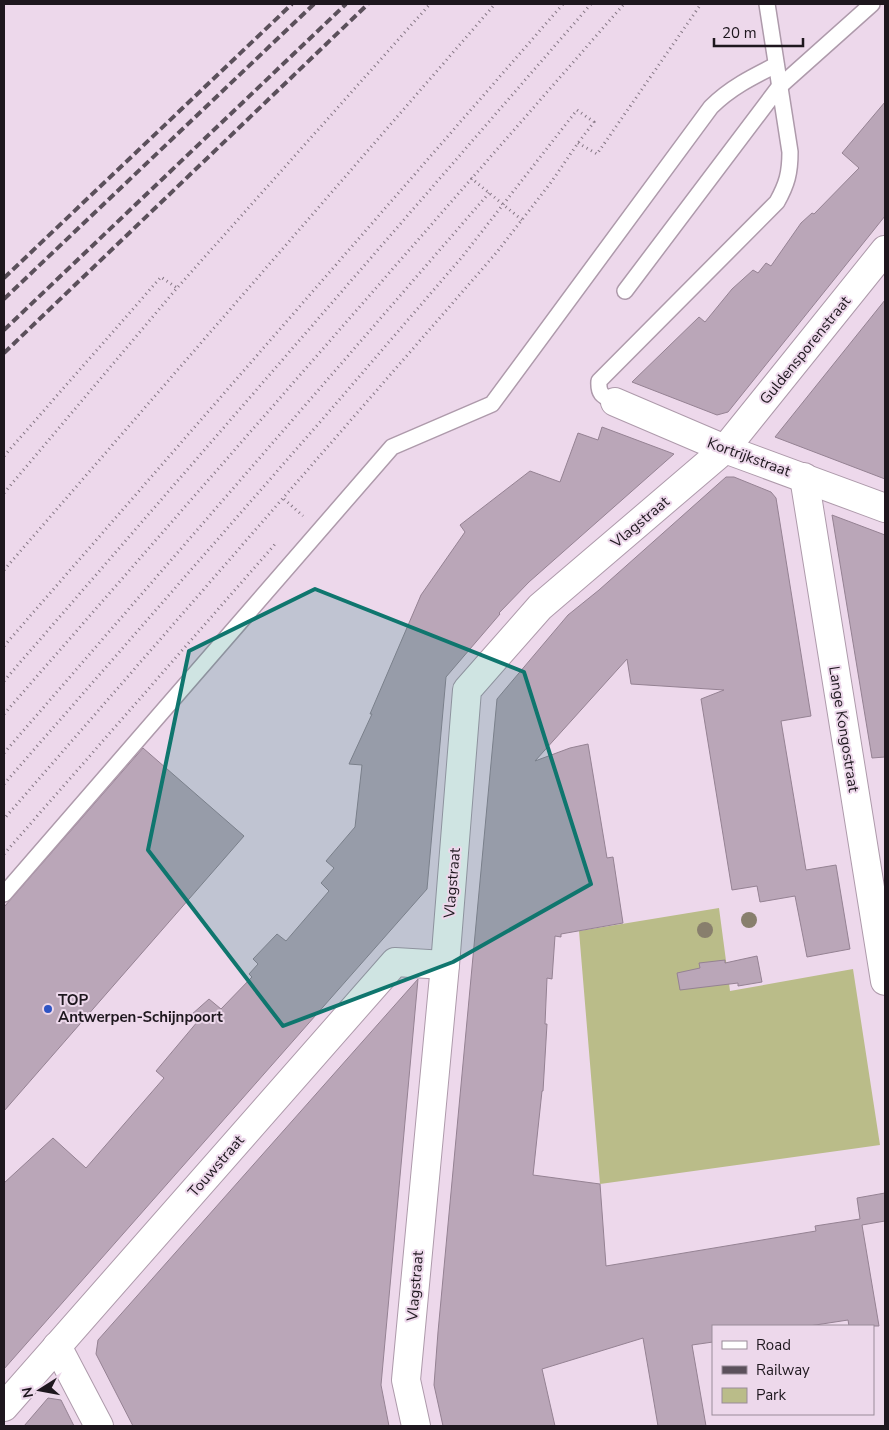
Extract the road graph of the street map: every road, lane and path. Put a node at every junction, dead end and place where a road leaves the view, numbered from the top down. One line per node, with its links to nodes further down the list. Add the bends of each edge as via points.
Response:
1 (430, 4): 17 (path)
2 (495, 4): 28 (path)
3 (563, 4): 29 (path)
4 (591, 4): 30 (path)
5 (624, 4): 12 (path)
6 (701, 4): 11 (path, via 598,154)
7 (767, 4): 9 (lane)
8 (872, 4): 10 (lane)
9 (776, 64): 10 (lane); 36 (lane, via 739,84 711,107 492,404 392,447)
10 (780, 87): 18 (lane); 19 (lane, via 790,152 786,186 777,202 599,381 603,396)
11 (578, 143): 14 (path, via 594,122 577,110); 15 (path)
12 (472, 178): 13 (path); 31 (path)
13 (489, 193): 14 (path); 32 (path)
14 (504, 205): 15 (path); 33 (path, via 327,414)
15 (522, 220): 34 (path)
16 (885, 250): 20 (street, Guldensporenstraat)
17 (177, 288): 21 (path, via 161,277); 23 (path)
18 (625, 291)
19 (615, 402): 20 (street, Kortrijkstraat)
20 (725, 449): 22 (street, Kortrijkstraat); 38 (street, Vlagstraat, via 540,606 467,690)
21 (4, 456)
22 (804, 477): 24 (street, Kortrijkstraat); 37 (street, Lange Kongostraat)
23 (4, 493)
24 (885, 508)
25 (301, 514): 26 (path)
26 (295, 522)
27 (282, 536): 35 (path)
28 (4, 570)
29 (4, 646)
30 (4, 681)
31 (4, 714)
32 (4, 753)
33 (4, 784)
34 (4, 819)
35 (4, 854)
36 (4, 894)
37 (883, 953): 39 (street, Lange Kongostraat)
38 (445, 965): 40 (street, Touwstraat, via 395,962); 43 (street, Vlagstraat, via 406,1380)
39 (885, 981)
40 (57, 1346): 41 (street, Touwstraat); 42 (street)
41 (4, 1407)
42 (99, 1426)
43 (416, 1426)

